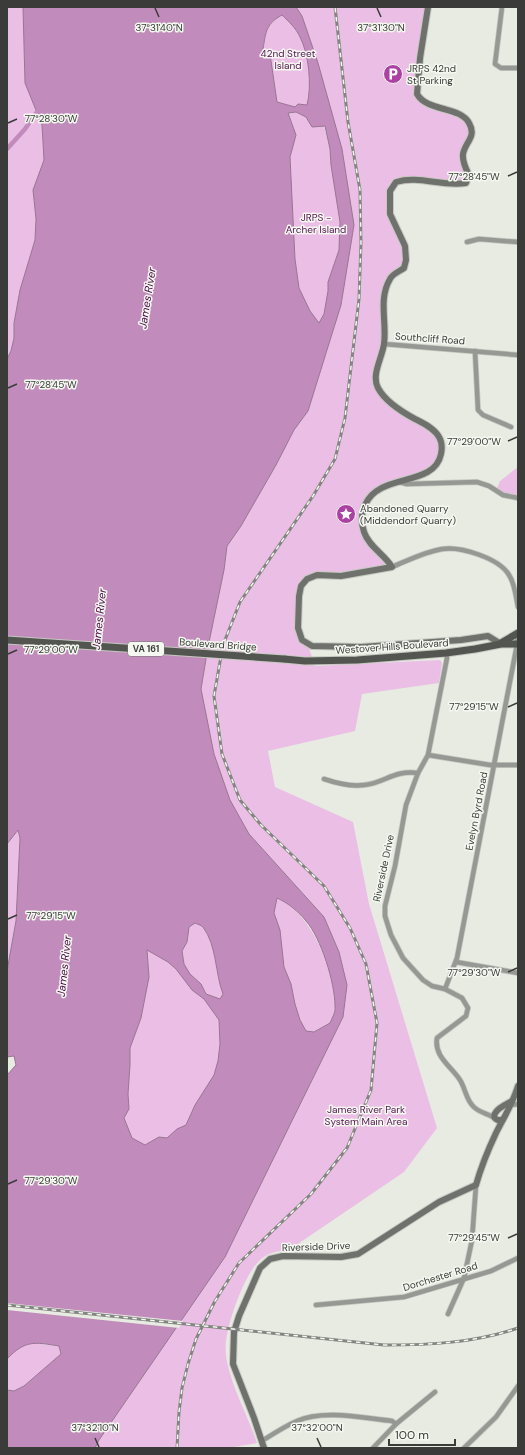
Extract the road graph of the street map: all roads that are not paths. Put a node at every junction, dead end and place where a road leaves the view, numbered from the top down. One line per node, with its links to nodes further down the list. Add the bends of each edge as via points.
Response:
1 (428, 7): 6 (street, via 417,94 424,103 461,115 469,121 471,138 463,154 469,175 466,183 456,185 405,179 396,182 390,191 390,214 405,246 406,260 404,268 390,277 384,296)
2 (502, 7): 3 (street, via 495,64 501,68)
3 (518, 68)
4 (468, 242): 5 (street, via 479,239)
5 (518, 242)
6 (384, 344): 7 (street, Southcliff Road); 10 (street, via 375,382 378,388 404,413 431,428 440,437 442,448 440,459 434,469)
7 (475, 351): 8 (street, Southcliff Road); 9 (street, Southcliff Road, via 478,410 483,415)
8 (518, 355)
9 (511, 427)
10 (398, 481): 11 (street, via 407,484 477,482 503,495); 12 (street, via 379,489 370,497 362,518 369,542)
11 (518, 498)
12 (392, 567): 13 (street, via 443,549 452,548 480,555 501,566 508,573); 16 (street, Westover Hills Boulevard, via 341,576 317,575 305,581 300,590 298,628 302,640 308,645 319,647 368,647 488,636)
13 (518, 608)
14 (518, 633): 16 (main road, Westover Hills Boulevard / VA 161); 17 (street, Evelyn Byrd Road)
15 (7, 640): 19 (main road, Boulevard Bridge / VA 161, bridge)
16 (501, 644): 17 (main road, Westover Hills Boulevard / VA 161); 18 (main road, Westover Hills Boulevard / VA 161)
17 (518, 644): 21 (street, Evelyn Byrd Road)
18 (446, 653): 19 (main road, Westover Hills Boulevard / VA 161, via 358,660); 20 (street, Riverside Drive)
19 (284, 659)
20 (428, 755): 21 (street); 23 (street, Riverside Drive)
21 (494, 766): 22 (street); 25 (street, Evelyn Byrd Road)
22 (518, 766)
23 (418, 773): 24 (street, via 399,773 365,785 347,785); 27 (street, Riverside Drive, via 406,805 385,916 391,935 407,963 423,980)
24 (324, 779)
25 (456, 962): 26 (street); 27 (street, Evelyn Byrd Road)
26 (518, 973)
27 (445, 990): 31 (street, Riverside Drive, via 462,998 467,1005 467,1012 466,1016 437,1038 436,1045 445,1064 460,1081 472,1105 478,1111)
28 (518, 1086): 29 (street)
29 (514, 1103): 30 (street); 32 (street)
30 (498, 1110): 31 (street); 32 (street, via 494,1114); 32 (street, via 504,1111)
31 (487, 1114): 32 (street, Riverside Drive)
32 (500, 1119): 33 (street)
33 (476, 1185): 35 (street, via 472,1240); 41 (street, Riverside Drive, via 439,1202 358,1254 341,1257 283,1256 270,1259 260,1268 234,1332 233,1364)
34 (518, 1258): 35 (street, Dorchester Road, via 491,1271)
35 (464, 1278): 36 (street, Dorchester Road, via 404,1297); 37 (street)
36 (316, 1305)
37 (448, 1314)
38 (518, 1386): 44 (street, via 496,1417)
39 (435, 1392): 40 (street)
40 (396, 1424): 41 (street, via 327,1415 314,1416 297,1421); 43 (street)
41 (262, 1441): 42 (street, Riverside Drive)
42 (264, 1448)
43 (373, 1448)
44 (464, 1448)

